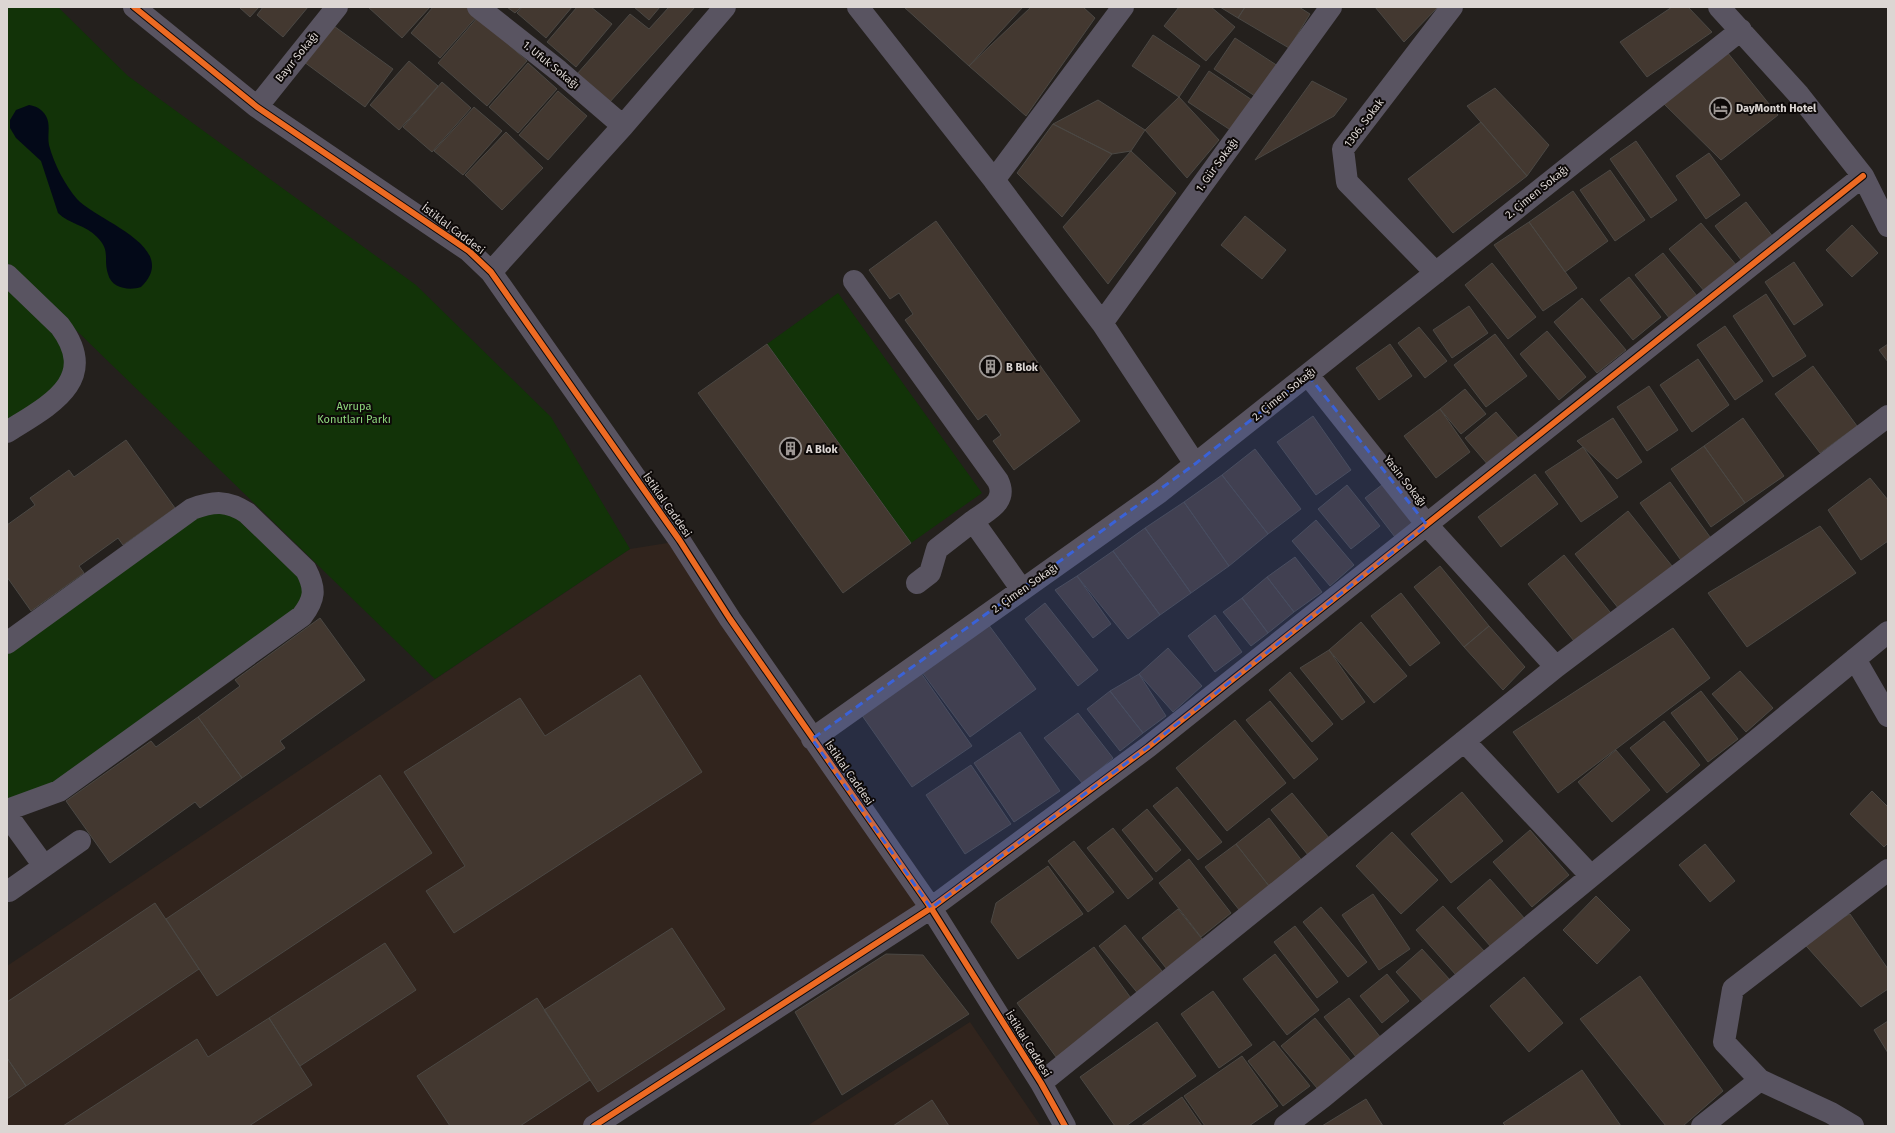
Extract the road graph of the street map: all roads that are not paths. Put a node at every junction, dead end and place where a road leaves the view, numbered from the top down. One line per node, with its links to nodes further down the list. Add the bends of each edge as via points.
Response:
1 (134, 7): 11 (street, İstiklal Caddesi)
2 (337, 7): 11 (street, Bayır Sokağı)
3 (478, 7): 12 (street, 1. Ufuk Sokağı)
4 (725, 7): 12 (street)
5 (858, 7): 14 (street)
6 (1124, 7): 14 (street)
7 (1331, 7): 20 (street, 1. Gür Sokağı)
8 (1452, 7): 17 (street, 1306. Sokak, via 1343,150 1346,182)
9 (1719, 7): 10 (street)
10 (1741, 30): 13 (street, via 1799,95); 17 (street, 2. Çimen Sokağı)
11 (257, 107): 16 (street, İstiklal Caddesi, via 462,246)
12 (623, 126): 16 (street)
13 (1863, 176): 15 (street); 26 (street)
14 (994, 180): 20 (street)
15 (1888, 226)
16 (491, 272): 34 (street, İstiklal Caddesi, via 680,541)
17 (1436, 273): 21 (street, 2. Çimen Sokağı)
18 (7, 275): 23 (street, via 67,335 76,366 68,386 54,402)
19 (854, 281): 25 (street, via 998,481 1002,495)
20 (1102, 323): 24 (street)
21 (1308, 375): 24 (street, 2. Çimen Sokağı); 26 (street, Yasin Sokağı)
22 (1888, 416): 32 (street)
23 (7, 432)
24 (1195, 464): 28 (street, 2. Çimen Sokağı, via 1160,492)
25 (973, 522): 27 (street, via 937,549 930,573); 28 (street)
26 (1427, 525): 32 (street, Yasin Sokağı); 43 (street, via 1148,747)
27 (917, 583)
28 (1022, 590): 34 (street, 2. Çimen Sokağı)
29 (1888, 632): 31 (street)
30 (7, 643): 36 (street, via 192,509 207,504 221,502 235,505 247,512 306,570 312,582 313,596 302,616 59,791)
31 (1855, 659): 33 (street); 41 (street)
32 (1556, 667): 35 (street)
33 (1888, 716)
34 (812, 739): 43 (street, İstiklal Caddesi)
35 (1464, 741): 41 (street); 45 (street)
36 (7, 810)
37 (7, 815): 39 (street)
38 (80, 841): 39 (street)
39 (44, 866): 42 (street)
40 (1888, 870): 44 (street, via 1733,989 1724,1042)
41 (1591, 876): 48 (street)
42 (9, 891)
43 (931, 908): 45 (street, İstiklal Caddesi); 46 (street)
44 (1760, 1080): 49 (street); 50 (street)
45 (1041, 1083): 47 (street, İstiklal Caddesi)
46 (594, 1126)
47 (1065, 1126)
48 (1285, 1126)
49 (1702, 1126)
50 (1853, 1126)

